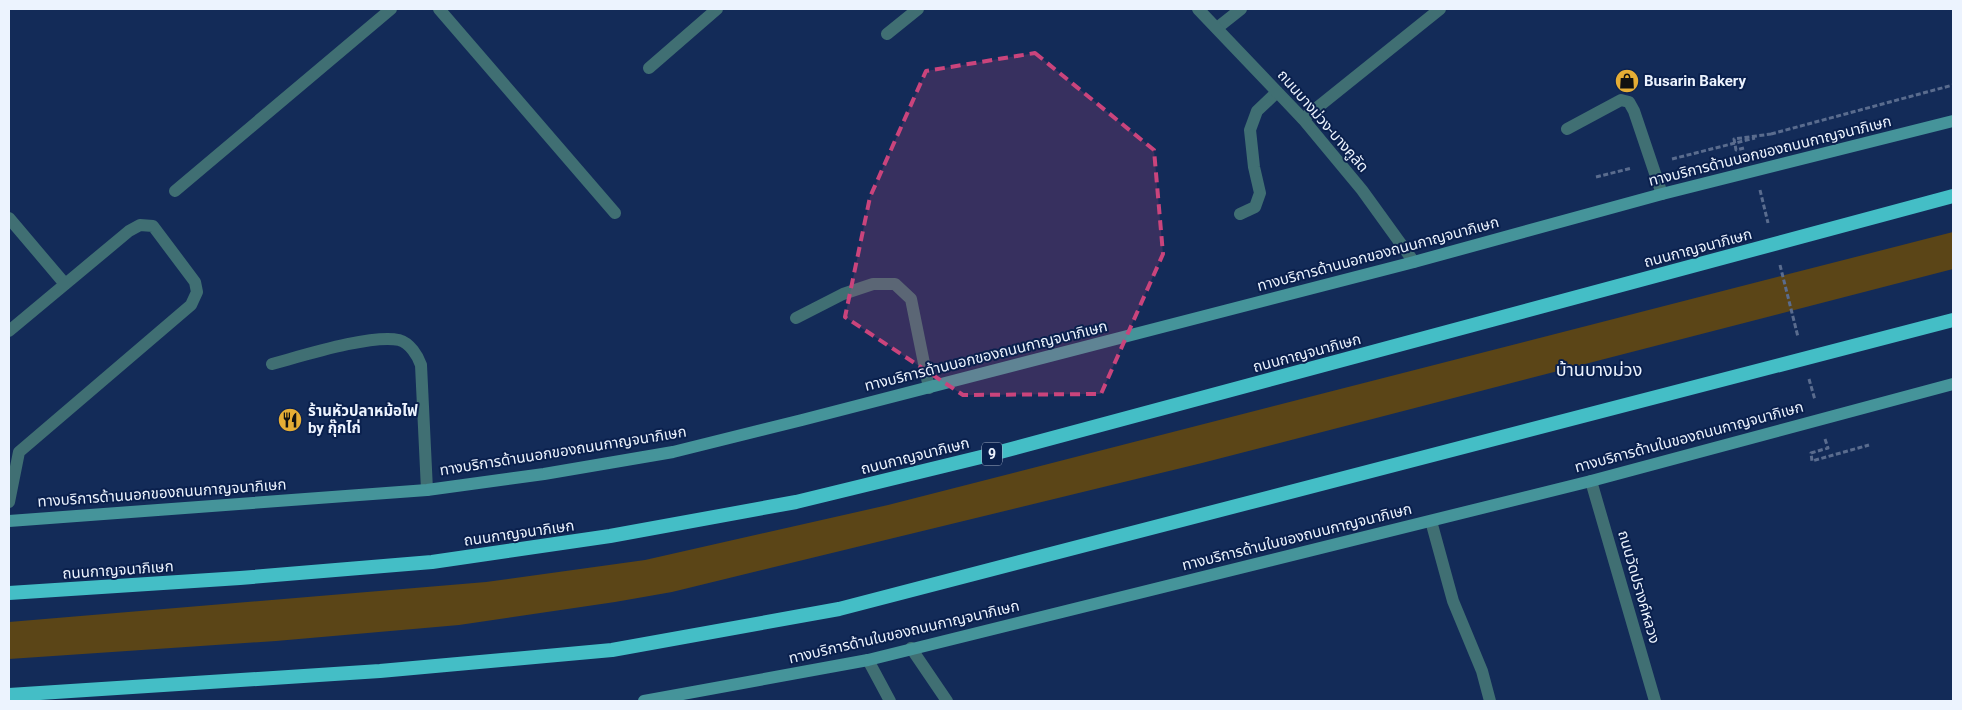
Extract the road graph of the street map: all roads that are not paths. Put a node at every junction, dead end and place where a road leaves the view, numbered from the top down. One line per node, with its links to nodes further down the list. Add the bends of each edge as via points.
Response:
1 (391, 9): 15 (street)
2 (439, 9): 18 (street)
3 (717, 9): 10 (street)
4 (918, 9): 9 (street)
5 (1198, 9): 8 (street, ถนนบางม่วง-บางคูลัด)
6 (1241, 9): 8 (street)
7 (1440, 9): 12 (street)
8 (1216, 28): 11 (street, ถนนบางม่วง-บางคูลัด)
9 (887, 34)
10 (649, 68)
11 (1277, 92): 12 (street, ถนนบางม่วง-บางคูลัด); 19 (street, via 1257,111 1250,130 1260,193 1256,207)
12 (1303, 119): 21 (street, ถนนบางม่วง-บางคูลัด, via 1362,190)
13 (1953, 120): 16 (main road, ทางบริการด้านนอกของถนนกาญจนาภิเษก)
14 (1567, 129): 16 (street, via 1621,100 1629,102)
15 (175, 191)
16 (1662, 194): 21 (main road, ทางบริการด้านนอกของถนนกาญจนาภิเษก)
17 (1953, 196): 35 (highway, ถนนกาญจนาภิเษก / 9, via 995,454 796,502 610,536 432,562)
18 (615, 213)
19 (1240, 214)
20 (9, 218): 22 (street)
21 (1414, 262): 28 (main road, ทางบริการด้านนอกของถนนกาญจนาภิเษก)
22 (66, 284): 25 (street); 29 (street, via 140,225 153,226 195,282 197,292 191,305)
23 (796, 318): 28 (street, via 843,294 872,284 895,284 911,299)
24 (1953, 320): 38 (highway, via 839,609 612,650 380,671)
25 (9, 331)
26 (272, 364): 31 (street, via 373,339 400,340 418,354)
27 (1953, 384): 30 (main road, ทางบริการด้านในของถนนกาญจนาภิเษก)
28 (929, 388): 31 (main road, ทางบริการด้านนอกของถนนกาญจนาภิเษก, via 673,452)
29 (14, 451): 32 (street)
30 (1591, 481): 33 (main road, ทางบริการด้านในของถนนกาญจนาภิเษก); 44 (street, ถนนวัดปรางค์หลวง)
31 (427, 490): 34 (main road, ทางบริการด้านนอกของถนนกาญจนาภิเษก)
32 (9, 502)
33 (1431, 521): 36 (main road, ทางบริการด้านในของถนนกาญจนาภิเษก); 43 (street, via 1453,601 1482,671)
34 (9, 522)
35 (9, 593)
36 (912, 648): 37 (main road, ทางบริการด้านในของถนนกาญจนาภิเษก); 42 (street)
37 (868, 660): 39 (main road, ทางบริการด้านในของถนนกาญจนาภิเษก); 41 (street)
38 (9, 694)
39 (683, 698): 40 (main road, ทางบริการด้านในของถนนกาญจนาภิเษก)
40 (644, 701)
41 (890, 701)
42 (947, 701)
43 (1490, 701)
44 (1655, 701)

